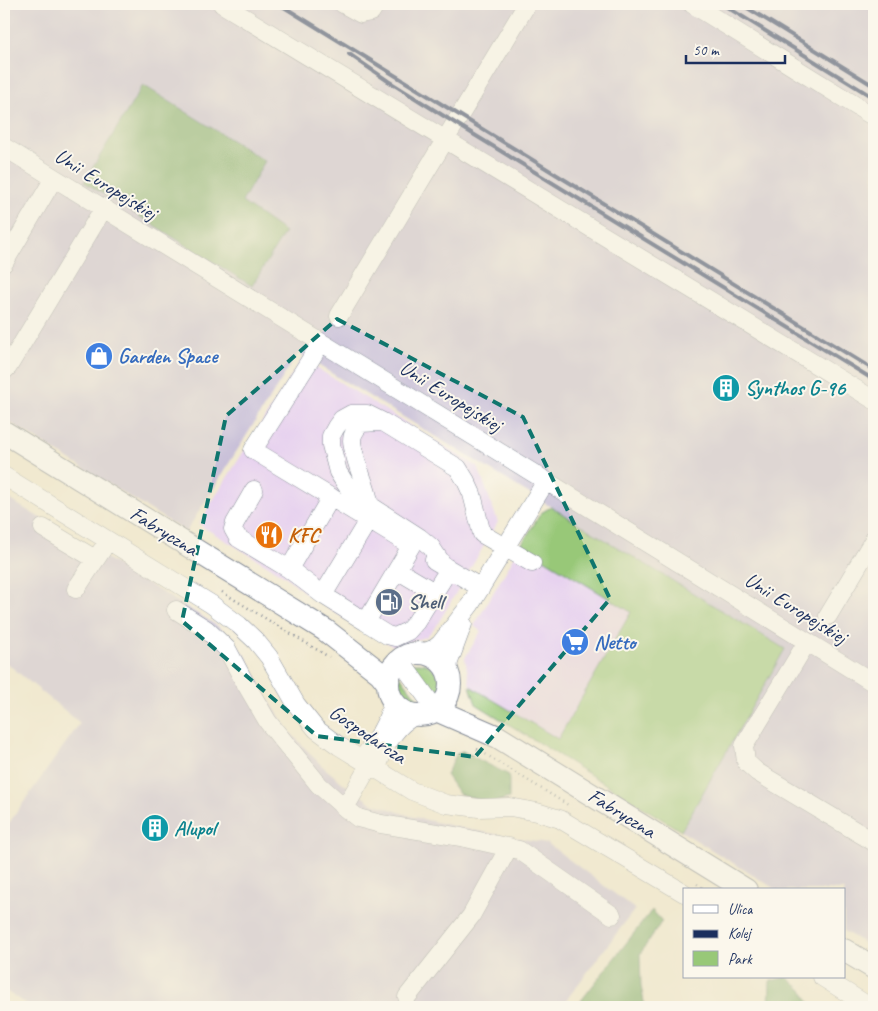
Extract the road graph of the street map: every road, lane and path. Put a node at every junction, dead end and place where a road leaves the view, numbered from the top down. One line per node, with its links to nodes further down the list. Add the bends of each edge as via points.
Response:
1 (222, 4): 7 (street)
2 (343, 4): 3 (street, via 361,14 371,12)
3 (376, 4)
4 (527, 4): 7 (street)
5 (692, 4): 6 (street)
6 (874, 117)
7 (445, 139): 12 (street); 15 (street)
8 (4, 148): 9 (street, Unii Europejskiej)
9 (54, 178): 10 (street, Unii Europejskiej); 11 (street)
10 (103, 208): 13 (street, Unii Europejskiej); 14 (street)
11 (4, 262)
12 (339, 316)
13 (321, 342): 18 (street, Unii Europejskiej); 20 (street, via 253,450)
14 (4, 371)
15 (874, 400)
16 (4, 432): 40 (main road, Fabryczna)
17 (5, 480): 24 (street, Gospodarcza)
18 (546, 481): 26 (street); 41 (street, Unii Europejskiej)
19 (254, 490): 30 (street, via 235,523 235,534)
20 (331, 497): 21 (street); 30 (street)
21 (369, 512): 25 (street); 26 (street, via 338,472 331,445 336,427 351,414 367,414 383,422 458,468 472,494 482,534); 29 (street, via 425,542); 35 (street)
22 (43, 528): 27 (street)
23 (874, 539): 38 (street)
24 (107, 541): 27 (street); 47 (street, Gospodarcza, via 211,604 239,625 269,657 296,704 316,729)
25 (411, 546): 29 (street); 31 (street)
26 (505, 547): 28 (street); 32 (street)
27 (95, 559): 33 (street)
28 (532, 564)
29 (446, 567): 32 (street); 34 (street)
30 (289, 569): 35 (street)
31 (397, 570): 34 (street); 39 (street)
32 (481, 588): 36 (street)
33 (76, 589)
34 (434, 592): 39 (street, via 414,625 401,636 387,635)
35 (323, 595): 39 (street)
36 (470, 605): 42 (street, via 440,644); 46 (street)
37 (176, 610): 48 (street, via 206,629 227,648 268,722 319,786)
38 (828, 616)
39 (366, 622)
40 (325, 630): 43 (main road, Fabryczna, via 375,654); 45 (main road, Fabryczna, via 380,673)
41 (807, 642): 44 (street, Unii Europejskiej); 49 (street, via 744,746 746,762 757,772)
42 (424, 653): 43 (main road, via 412,653); 46 (main road, via 438,660)
43 (399, 659): 45 (main road, via 391,668); 46 (street)
44 (874, 683)
45 (389, 692): 46 (main road, Fabryczna, via 403,711); 47 (street, via 388,719 375,742)
46 (437, 698): 47 (street, via 407,719 381,756); 51 (main road, Fabryczna)
47 (369, 764): 48 (street); 52 (street, Gospodarcza, via 412,791 446,804 510,807 560,819)
48 (345, 808): 50 (street, via 358,818 381,824)
49 (874, 842)
50 (509, 847): 53 (street, via 519,850); 57 (street, via 470,916)
51 (743, 888)
52 (683, 892)
53 (612, 915)
54 (846, 951): 55 (main road)
55 (874, 968)
56 (824, 978): 58 (street)
57 (407, 998)
58 (870, 1007)

